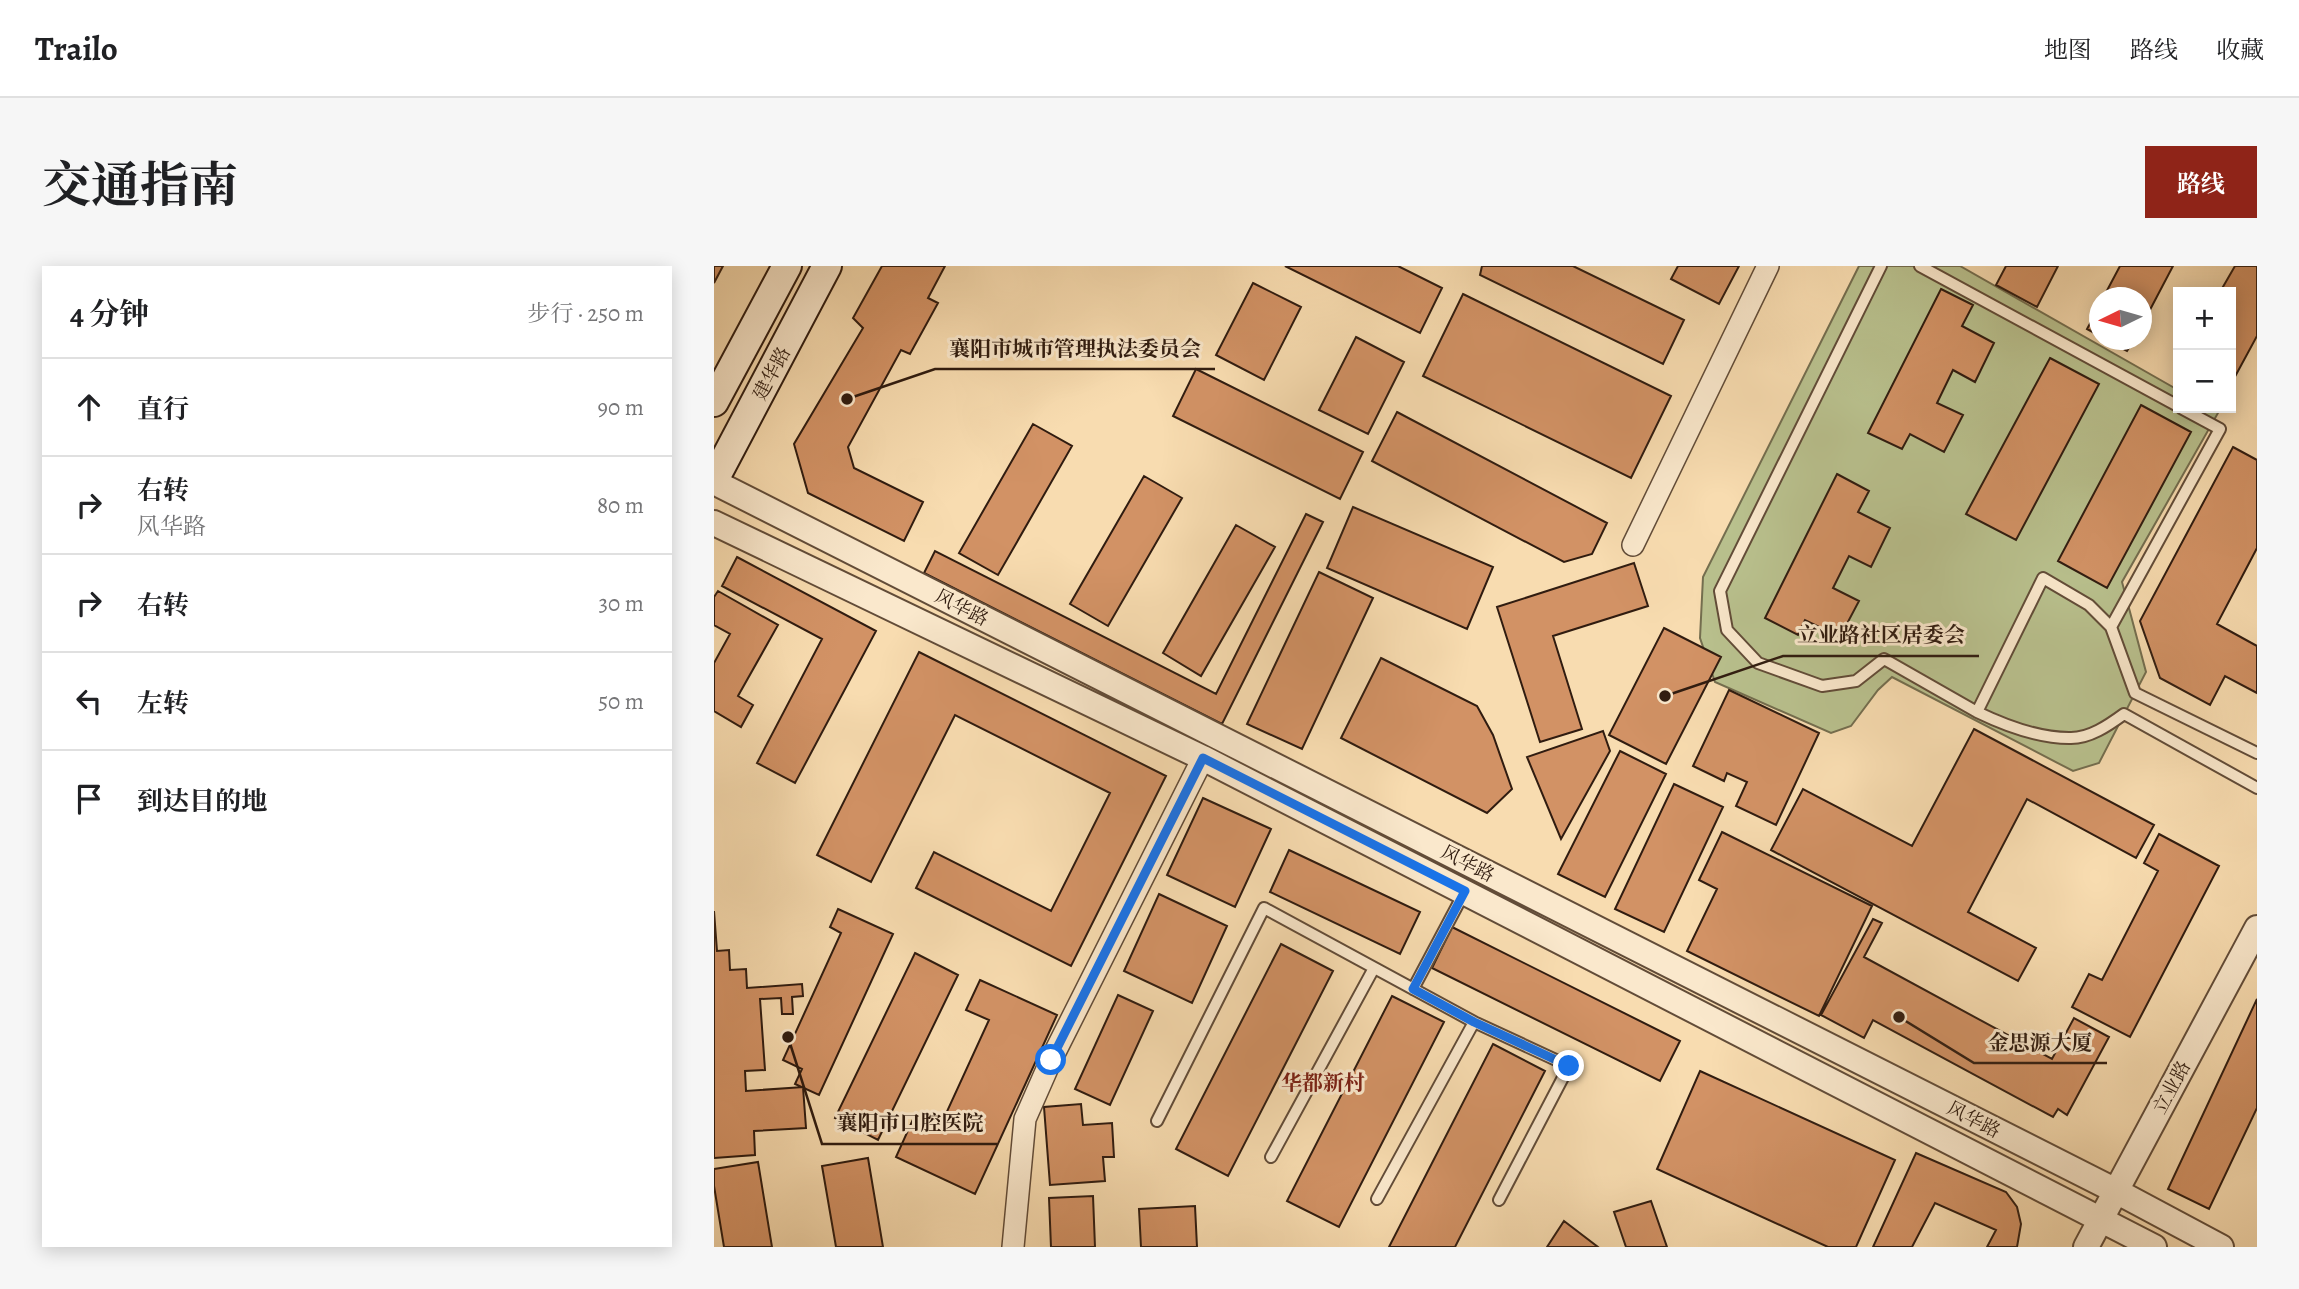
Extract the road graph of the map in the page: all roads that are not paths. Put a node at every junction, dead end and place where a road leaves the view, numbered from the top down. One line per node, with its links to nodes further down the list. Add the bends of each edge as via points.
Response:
1 (787, 266): 6 (main road, 建华路)
2 (827, 266): 9 (main road, 建华路)
3 (1768, 266): 14 (street)
4 (1881, 266): 16 (lane, via 1720,591 1727,630 1758,663 1822,686 1856,681 1884,659)
5 (1920, 266): 7 (lane)
6 (714, 402)
7 (2173, 403)
8 (2191, 413): 15 (lane, via 2220,429)
9 (729, 452): 10 (main road, 建华路); 11 (street, via 734,483)
10 (714, 481): 11 (street, 风华路)
11 (748, 499): 27 (street, 风华路)
12 (714, 523): 13 (street, 风华路)
13 (725, 534): 18 (street, 风华路)
14 (1633, 545)
15 (2111, 627): 16 (lane, via 2090,605 2043,578); 17 (lane, via 2135,693)
16 (1977, 712): 19 (lane, via 2000,723 2070,739 2102,729 2124,714)
17 (2257, 753)
18 (1203, 758): 20 (street, 风华路); 31 (street, via 1025,1119)
19 (2257, 788)
20 (1465, 891): 23 (lane); 30 (street, 风华路)
21 (2257, 928): 27 (street, 立业路)
22 (1374, 968): 23 (lane); 25 (lane, via 1264,908); 26 (lane)
23 (1413, 989): 24 (lane)
24 (1474, 1022): 28 (lane); 29 (lane, via 1569,1066)
25 (1157, 1121)
26 (1271, 1157)
27 (2116, 1191): 30 (street, 立业路); 34 (street, 风华路)
28 (1377, 1199)
29 (1499, 1200)
30 (2101, 1218): 32 (street, 立业路); 33 (street, 风华路)
31 (1013, 1247)
32 (2086, 1247)
33 (2154, 1247)
34 (2221, 1247)

